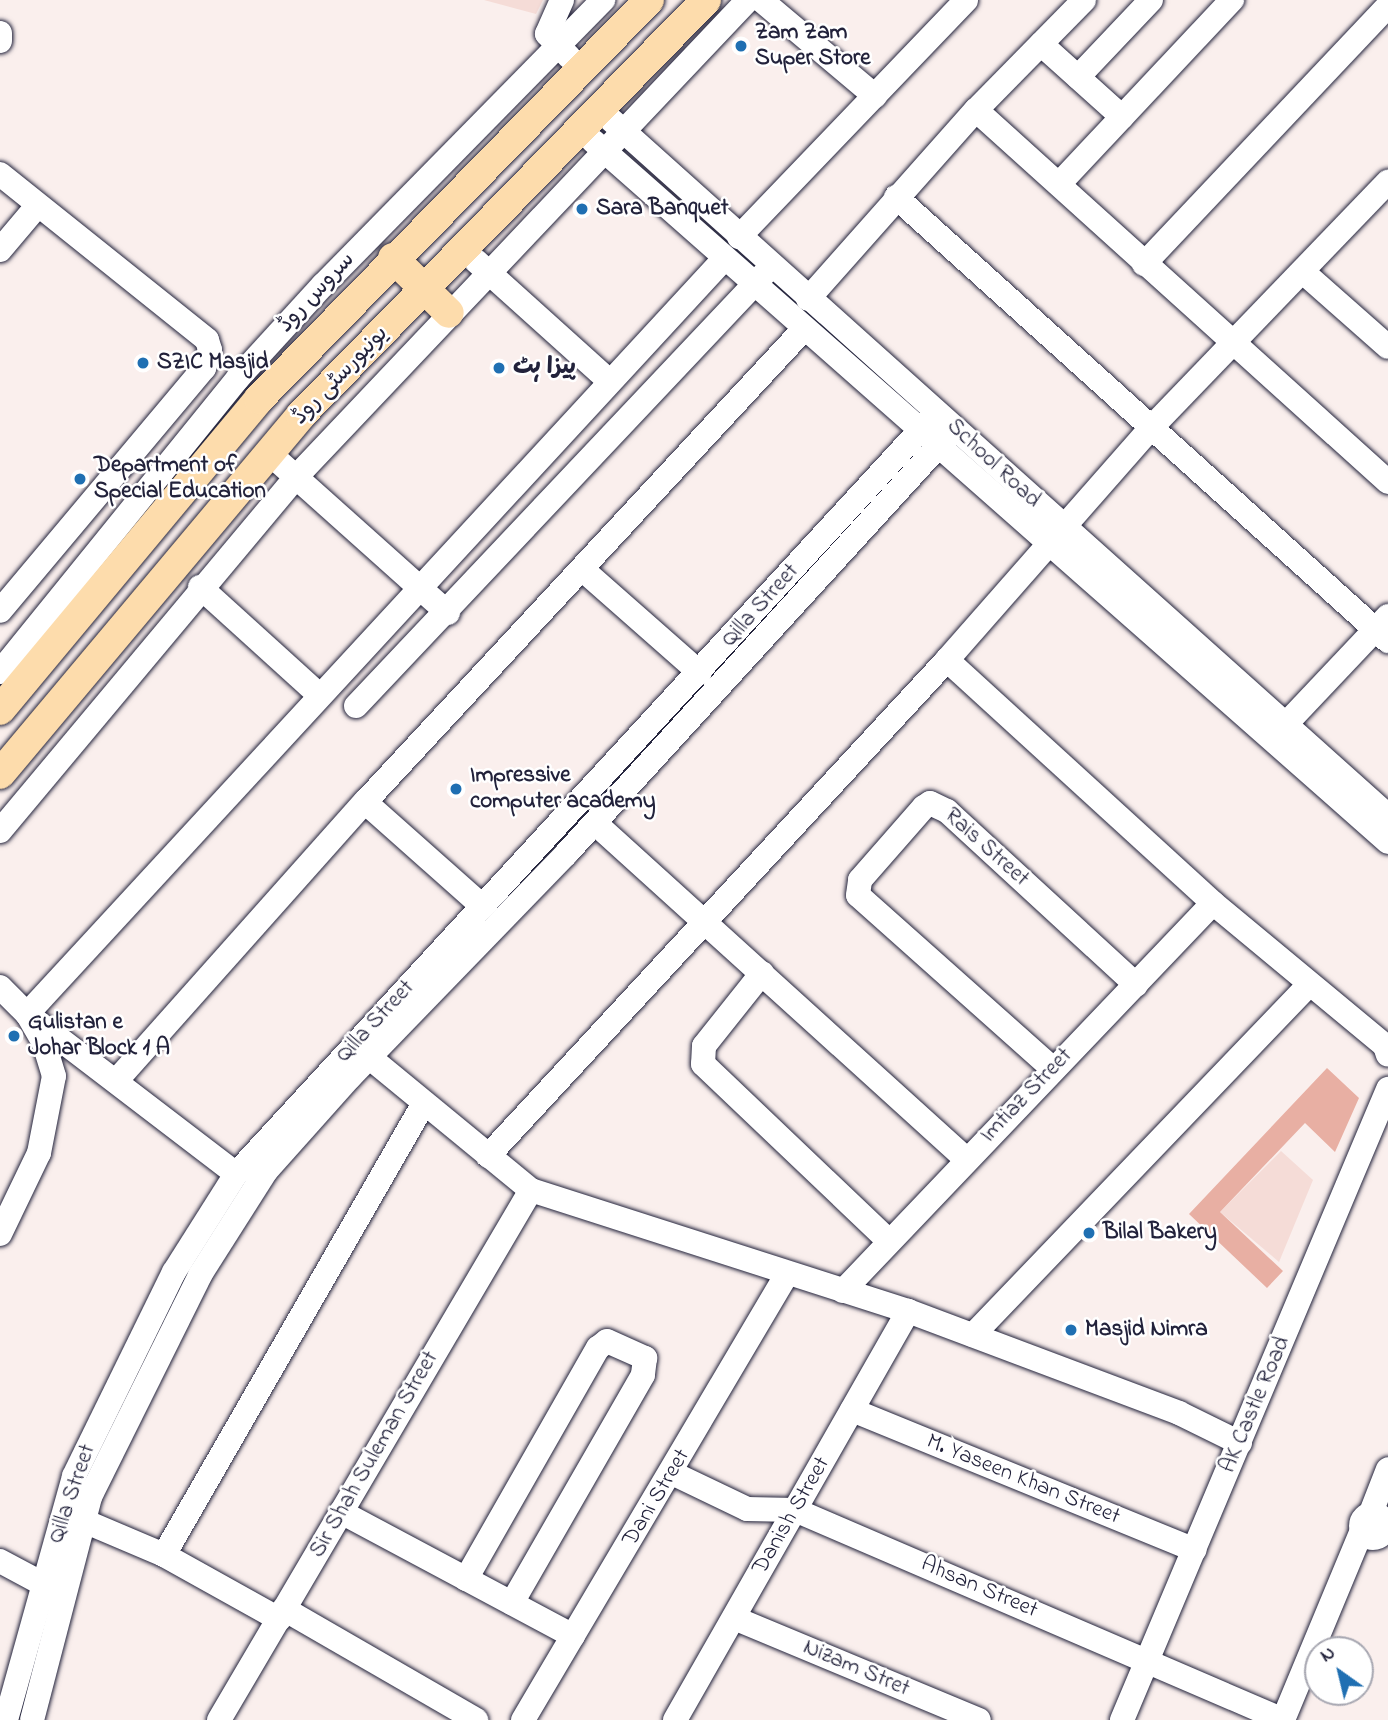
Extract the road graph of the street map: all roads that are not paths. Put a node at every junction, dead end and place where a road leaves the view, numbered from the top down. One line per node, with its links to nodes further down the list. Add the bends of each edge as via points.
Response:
1 (562, 0): 15 (street, via 547,34)
2 (603, 0): 15 (street, سروس روڈ)
3 (649, 0): 16 (main road, یونیورسٹی روڈ)
4 (706, 0): 21 (main road, یونیورسٹی روڈ)
5 (748, 0): 22 (street)
6 (761, 0): 18 (street)
7 (966, 0): 18 (street)
8 (1084, 0): 14 (street)
9 (1151, 0): 17 (street)
10 (1232, 0): 20 (street)
11 (1388, 6): 35 (street)
12 (0, 33): 13 (street)
13 (0, 41)
14 (1041, 44): 17 (street); 19 (street)
15 (558, 46): 16 (street); 29 (street, سروس روڈ)
16 (582, 68): 33 (main road, یونیورسٹی روڈ)
17 (1078, 77): 20 (street)
18 (875, 96): 30 (street)
19 (976, 110): 26 (street); 27 (street)
20 (1122, 117): 26 (street)
21 (591, 120): 22 (street, School Road); 23 (street); 32 (main road, یونیورسٹی روڈ)
22 (623, 132): 23 (street); 30 (street, School Road)
23 (604, 152): 34 (street); 37 (street)
24 (0, 174): 28 (street)
25 (1388, 182): 38 (street)
26 (1059, 184): 35 (street)
27 (896, 197): 41 (street); 47 (street)
28 (37, 206): 31 (street); 57 (street, via 207,340 210,350 204,368)
29 (372, 236): 33 (street); 61 (street, سروس روڈ, via 238,378)
30 (739, 237): 36 (street, School Road)
31 (0, 250)
32 (464, 251): 37 (street); 40 (main road, یونیورسٹی روڈ)
33 (393, 258): 40 (main road); 65 (main road, یونیورسٹی روڈ, via 259,399)
34 (724, 258): 39 (street); 46 (street)
35 (1144, 264): 44 (street)
36 (772, 266): 39 (street); 41 (street, School Road)
37 (488, 271): 42 (street); 46 (street)
38 (1303, 272): 44 (street); 45 (street)
39 (754, 284): 43 (street); 58 (street)
40 (426, 290): 42 (main road); 50 (main road, یونیورسٹی روڈ)
41 (808, 299): 48 (street, School Road)
42 (449, 313): 52 (street)
43 (804, 329): 49 (street); 54 (street)
44 (1233, 345): 47 (street); 51 (street)
45 (1388, 347)
46 (608, 380): 56 (street)
47 (1151, 428): 53 (street); 59 (street)
48 (943, 429): 49 (street, Qilla Street); 53 (street, School Road); 70 (street, Qilla Street)
49 (919, 431): 62 (street, Qilla Street)
50 (269, 453): 52 (street); 67 (main road, یونیورسٹی روڈ)
51 (1385, 475)
52 (296, 477): 55 (street); 56 (street)
53 (1056, 536): 60 (street); 66 (street, School Road); 72 (street, School Road)
54 (583, 569): 62 (street); 68 (street)
55 (201, 587): 63 (street); 71 (street)
56 (419, 587): 58 (street); 63 (street)
57 (0, 611)
58 (448, 613): 64 (street)
59 (1384, 629): 66 (street)
60 (947, 660): 73 (street); 75 (street)
61 (0, 672)
62 (700, 673): 74 (street, Qilla Street)
63 (319, 695): 80 (street)
64 (356, 706)
65 (0, 710)
66 (1285, 724): 69 (street, School Road)
67 (0, 774)
68 (365, 802): 74 (street); 84 (street)
69 (1388, 816)
70 (595, 823): 75 (street); 82 (street, Qilla Street)
71 (0, 831)
72 (1388, 842)
73 (1213, 903): 77 (street, Imtiaz Street); 78 (street)
74 (482, 906): 89 (street, Qilla Street)
75 (707, 923): 76 (street); 87 (street)
76 (762, 973): 88 (street); 92 (street, via 704,1046 703,1064)
77 (1136, 985): 83 (street, Imtiaz Street); 83 (street, Rais Street, via 947,811 930,803 924,807 860,880 858,895)
78 (1309, 985): 81 (street); 98 (street)
79 (0, 987): 80 (street)
80 (27, 1014): 84 (street); 91 (street, via 44,1043 54,1076 39,1153)
81 (1386, 1051)
82 (369, 1057): 86 (street); 95 (street, Qilla Street, via 266,1171 220,1237)
83 (1053, 1069): 88 (street, Imtiaz Street)
84 (117, 1082): 89 (street)
85 (1388, 1089): 100 (street, AK Castle Road)
86 (424, 1103): 87 (street); 108 (street)
87 (488, 1156): 90 (street)
88 (967, 1160): 92 (street, Imtiaz Street)
89 (236, 1174): 93 (street, Qilla Street)
90 (531, 1189): 94 (street); 104 (street, Sir Shah Suleman Street)
91 (0, 1234)
92 (889, 1241): 96 (street, Imtiaz Street)
93 (174, 1272): 95 (street); 111 (street, Qilla Street, via 74,1476)
94 (787, 1274): 96 (street); 102 (street, Dani Street)
95 (196, 1283): 105 (street, Qilla Street, via 90,1497)
96 (843, 1291): 97 (street)
97 (908, 1311): 98 (street); 99 (street, Danish Street)
98 (973, 1335): 100 (street, via 1179,1413)
99 (852, 1410): 103 (street, Danish Street); 107 (street, M. Yaseen Khan Street)
100 (1240, 1443): 107 (street, AK Castle Road)
101 (1388, 1469): 106 (street)
102 (673, 1473): 103 (street, Ahsan Street, via 747,1509); 115 (street, Dani Street)
103 (795, 1510): 114 (street, Danish Street); 117 (street, Ahsan Street)
104 (341, 1512): 110 (street); 113 (street, Sir Shah Suleman Street)
105 (84, 1521): 108 (street); 111 (street, Qilla Street)
106 (1378, 1527): 116 (street); 126 (street)
107 (1195, 1550): 117 (street, AK Castle Road)
108 (164, 1555): 113 (street)
109 (0, 1561): 111 (street)
110 (466, 1579): 112 (street); 112 (street, via 598,1348 607,1341 645,1358 643,1375)
111 (55, 1590): 118 (street, Qilla Street); 119 (street, Qilla Street)
112 (512, 1603): 115 (street)
113 (281, 1614): 120 (street, Sir Shah Suleman Street); 121 (street)
114 (734, 1618): 123 (street, Danish Street); 124 (street, Nizam Stret)
115 (573, 1636): 122 (street, Dani Street)
116 (1334, 1636)
117 (1148, 1660): 125 (street, AK Castle Road); 126 (street, Ahsan Street)
118 (6, 1720)
119 (32, 1720)
120 (219, 1720)
121 (475, 1720)
122 (523, 1720)
123 (675, 1720)
124 (979, 1720)
125 (1122, 1720)
126 (1283, 1720)

